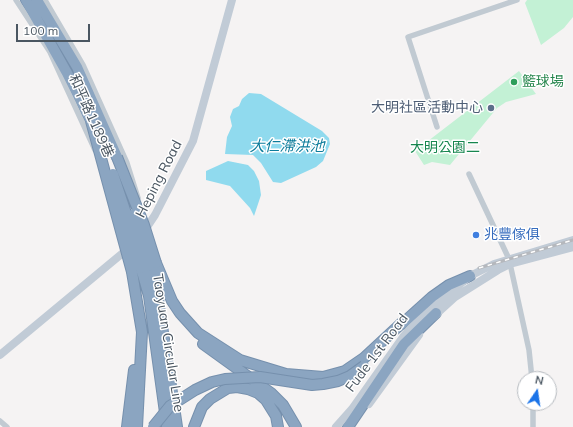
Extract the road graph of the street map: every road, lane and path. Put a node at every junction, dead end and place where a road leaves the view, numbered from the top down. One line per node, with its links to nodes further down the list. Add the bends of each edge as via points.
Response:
1 (16, 0): 12 (street, 和平路1189巷, via 50,52 97,154)
2 (26, 0): 14 (highway, bridge, via 91,121)
3 (37, 0): 14 (highway, bridge, via 77,67 144,225)
4 (45, 0): 9 (street, 和平路1189巷, via 83,65 127,163)
5 (232, 0): 9 (main road, Heping Road, via 193,141)
6 (517, 0): 7 (street, via 408,37)
7 (437, 127)
8 (469, 174): 13 (street)
9 (148, 228): 12 (main road, Heping Road)
10 (573, 240): 13 (main road, Fude 1st Road)
11 (573, 247): 13 (main road, Fude 1st Road)
12 (128, 249): 19 (main road, Heping Road)
13 (509, 262): 15 (main road, Fude 1st Road); 17 (main road, Fude 1st Road, via 470,286); 20 (street, via 529,350)
14 (145, 267): 16 (highway); 18 (highway, via 198,333 240,360 286,374 324,378 344,371 364,358); 28 (highway, Taoyuan Circular Line); 29 (highway, Taoyuan Circular Line, via 158,299); 32 (highway, via 189,331 216,354 271,393 283,405)
15 (470, 276): 18 (highway, via 449,285); 33 (main road, Fude 1st Road, via 418,319)
16 (137, 298): 25 (highway, via 136,347); 26 (highway, via 142,332)
17 (436, 313): 22 (highway, via 412,335); 36 (main road, Fude 1st Road)
18 (406, 320): 27 (highway, bridge, via 364,366 350,376 338,381 312,385 260,377 212,382 170,406)
19 (0, 355)
20 (531, 371)
21 (533, 411): 37 (street)
22 (357, 413): 34 (highway); 35 (highway)
23 (0, 421): 24 (street)
24 (7, 427)
25 (127, 427)
26 (137, 427)
27 (153, 427)
28 (167, 427)
29 (177, 427)
30 (194, 427): 31 (highway, via 202,407 210,399 228,388 237,387 258,393 266,400 276,416)
31 (278, 427)
32 (296, 427)
33 (336, 427)
34 (343, 427)
35 (348, 427)
36 (353, 427)
37 (533, 427)

